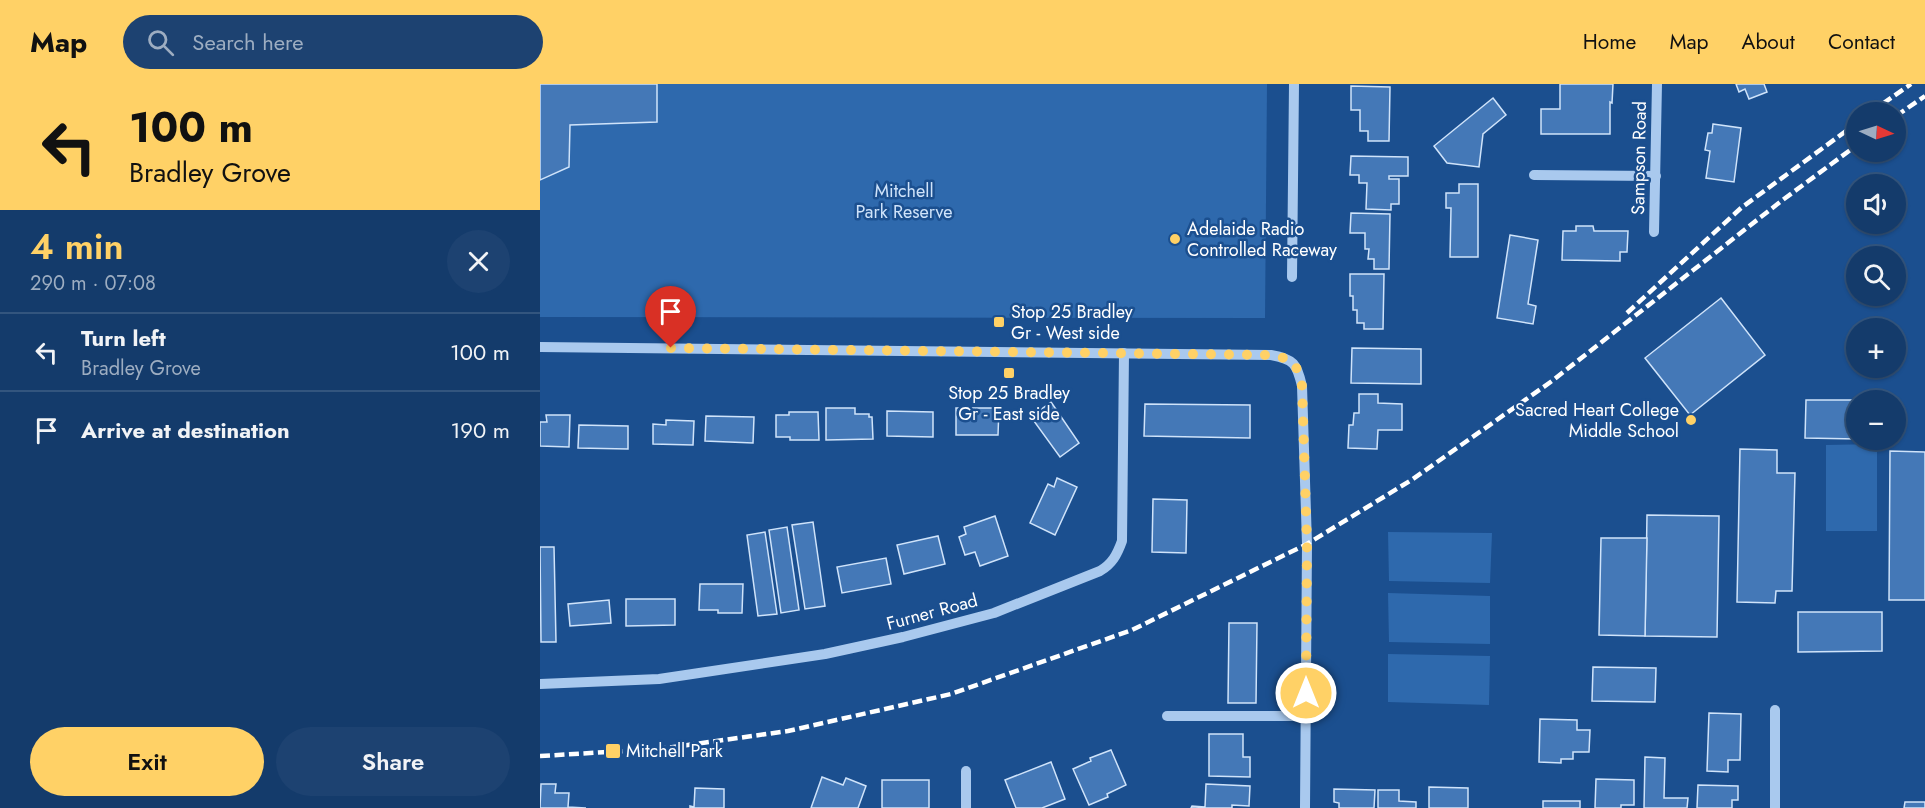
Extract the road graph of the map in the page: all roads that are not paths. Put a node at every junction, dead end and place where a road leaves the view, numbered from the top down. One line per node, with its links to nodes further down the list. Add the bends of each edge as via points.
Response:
1 (1294, 84): 6 (street)
2 (1657, 84): 4 (street, Sampson Road)
3 (1534, 175): 4 (street)
4 (1656, 176): 5 (street, Sampson Road)
5 (1654, 232)
6 (1292, 277)
7 (540, 346): 8 (street)
8 (1124, 353): 9 (street, Furner Road, via 1122,541 1110,565 1100,571 994,613 825,654 659,679); 12 (street, via 1271,355 1294,363 1302,386 1307,544)
9 (540, 684)
10 (1775, 710): 16 (street)
11 (1167, 716): 12 (street)
12 (1306, 716): 15 (street)
13 (966, 771): 14 (street)
14 (966, 808)
15 (1305, 808)
16 (1775, 808)

